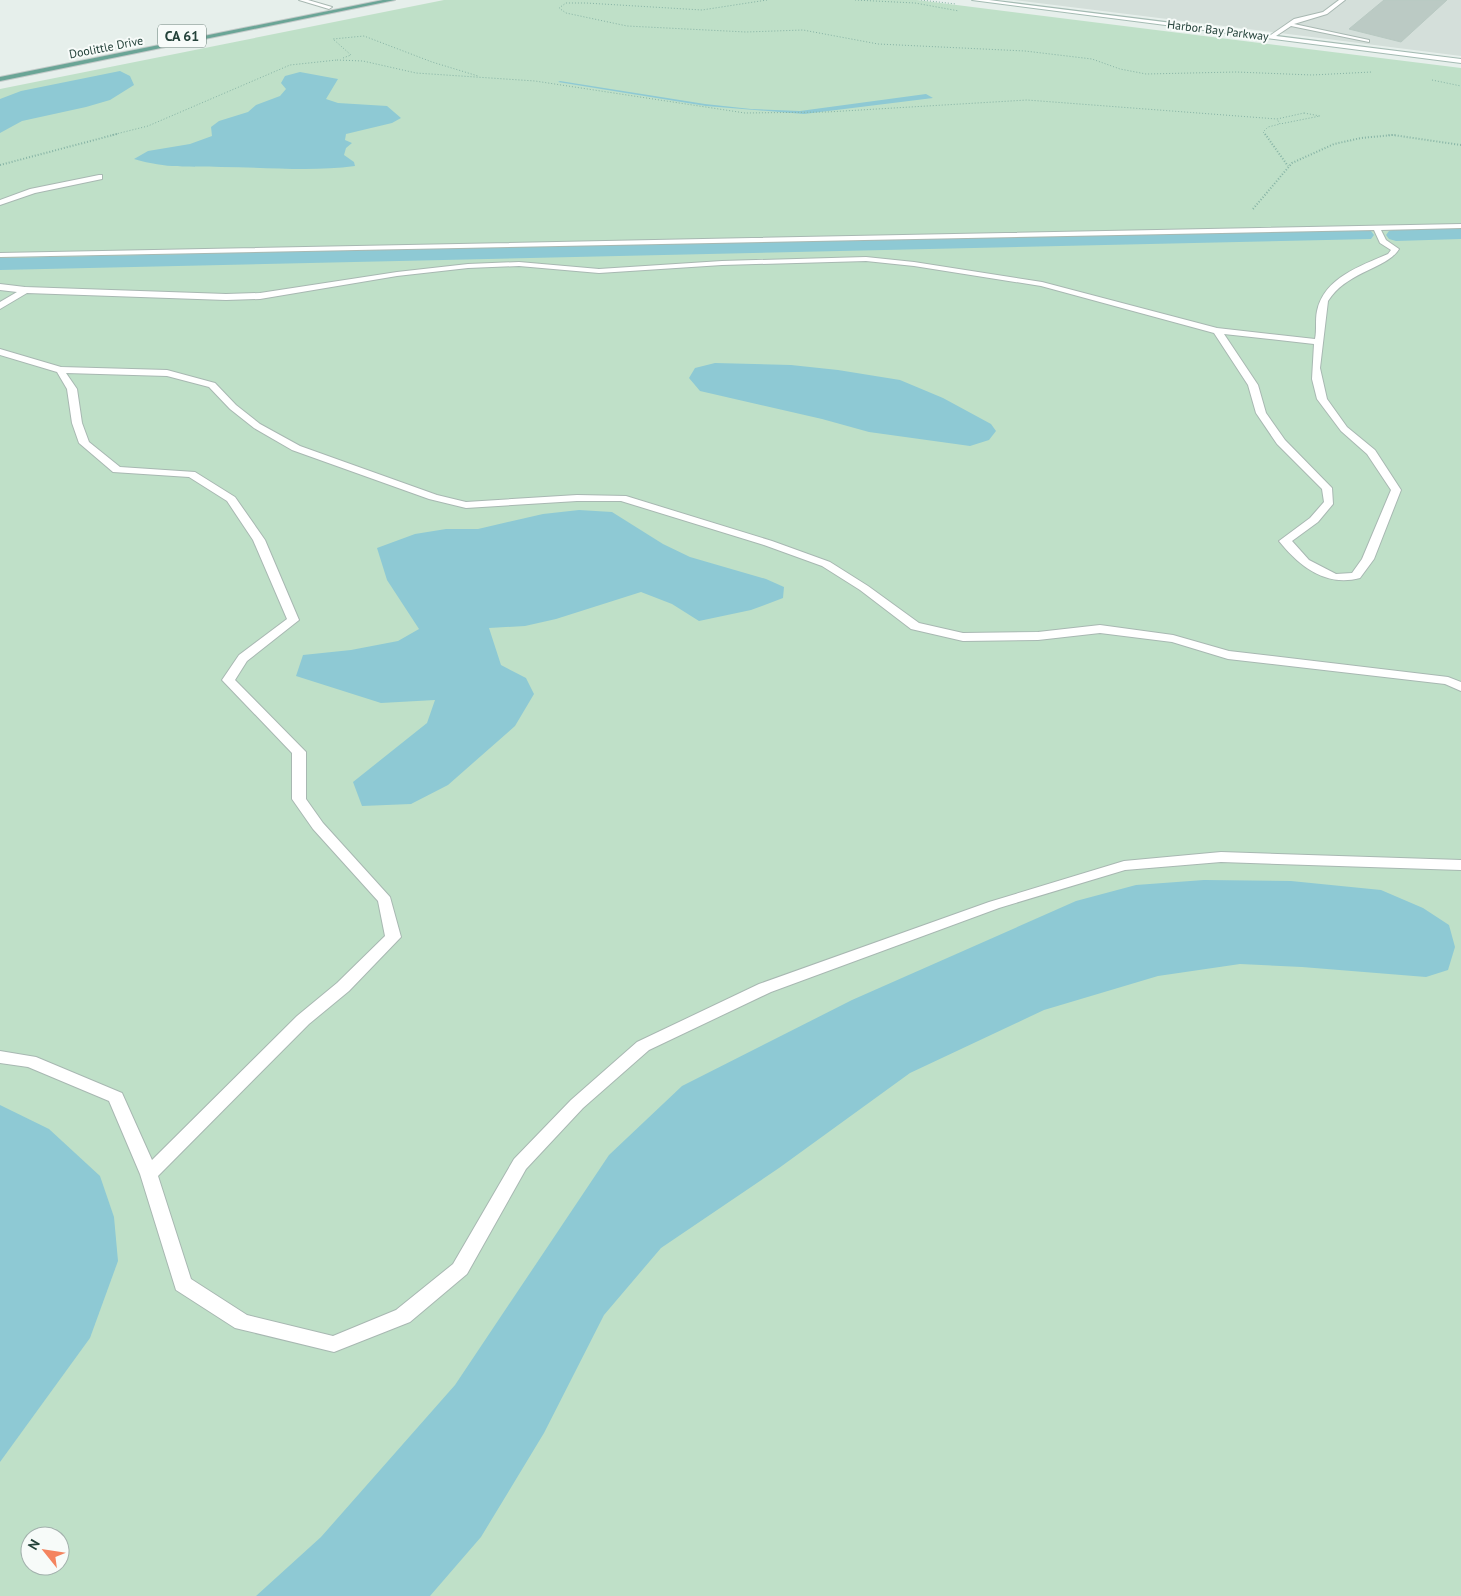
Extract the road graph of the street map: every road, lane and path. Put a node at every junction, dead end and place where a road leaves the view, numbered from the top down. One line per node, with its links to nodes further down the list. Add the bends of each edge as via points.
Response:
1 (302, 0): 7 (lane)
2 (364, 0): 7 (main road, Doolittle Drive / CA 61)
3 (392, 0): 16 (main road, Doolittle Drive / CA 61)
4 (767, 0): 13 (path, via 702,10 574,2 559,8 566,13 628,26 737,32 817,31 878,44 1084,57 1146,74)
5 (976, 0): 9 (main road, Harbor Bay Parkway)
6 (1342, 0): 8 (lane, via 1325,13)
7 (328, 7): 14 (main road, Doolittle Drive / CA 61)
8 (1289, 24): 9 (lane); 10 (lane)
9 (1271, 37): 12 (main road, Harbor Bay Parkway)
10 (1368, 41)
11 (337, 60): 15 (path, via 363,60 416,73); 15 (path, via 351,54 333,39 364,36); 22 (path, via 290,65 148,126)
12 (1461, 61)
13 (1375, 72)
14 (0, 73)
15 (483, 77): 19 (path, via 535,81 750,113 827,112 1027,100)
16 (0, 79)
17 (1426, 79): 18 (path)
18 (1461, 86)
19 (1277, 119): 20 (path); 20 (path, via 1304,113 1320,116)
20 (1280, 124): 23 (path, via 1263,132)
21 (1461, 145): 23 (path, via 1403,135 1361,138 1329,146)
22 (0, 164)
23 (1288, 166): 28 (path)
24 (99, 177): 25 (lane, via 34,191)
25 (0, 203)
26 (1461, 226): 27 (lane)
27 (1376, 227): 28 (lane); 34 (lane, via 1383,241 1395,249 1391,256 1340,282 1326,297 1321,311)
28 (1237, 230): 29 (lane)
29 (0, 255)
30 (0, 287): 31 (lane)
31 (25, 290): 32 (lane); 33 (lane, via 234,297 468,266 519,264 599,271 866,259 1042,284)
32 (0, 306)
33 (1217, 331): 34 (lane); 34 (lane, via 1253,385 1261,413 1281,442 1327,488 1329,502 1314,520 1284,541 1305,562 1334,578 1356,576 1368,559 1396,490 1370,451 1344,429 1316,386)
34 (1319, 342)
35 (0, 352): 36 (lane)
36 (60, 370): 37 (lane, via 167,373 212,385 258,426 296,448 434,497 466,505 622,498 826,564 915,626 963,637 1038,636 1100,629 1173,639 1228,655 1448,681); 40 (lane, via 72,389 77,424 84,443 118,470 191,474 231,499 259,540 294,620 243,658 228,680 299,752 299,799 318,826 385,900 393,937 343,987 303,1020)
37 (1461, 687)
38 (1461, 865): 40 (lane, via 1221,857 1124,866 994,905 765,988 643,1046 577,1104 520,1164 460,1269 403,1316 334,1344 242,1322 183,1284)
39 (0, 1057): 40 (lane, via 30,1061 116,1097)
40 (149, 1174)

